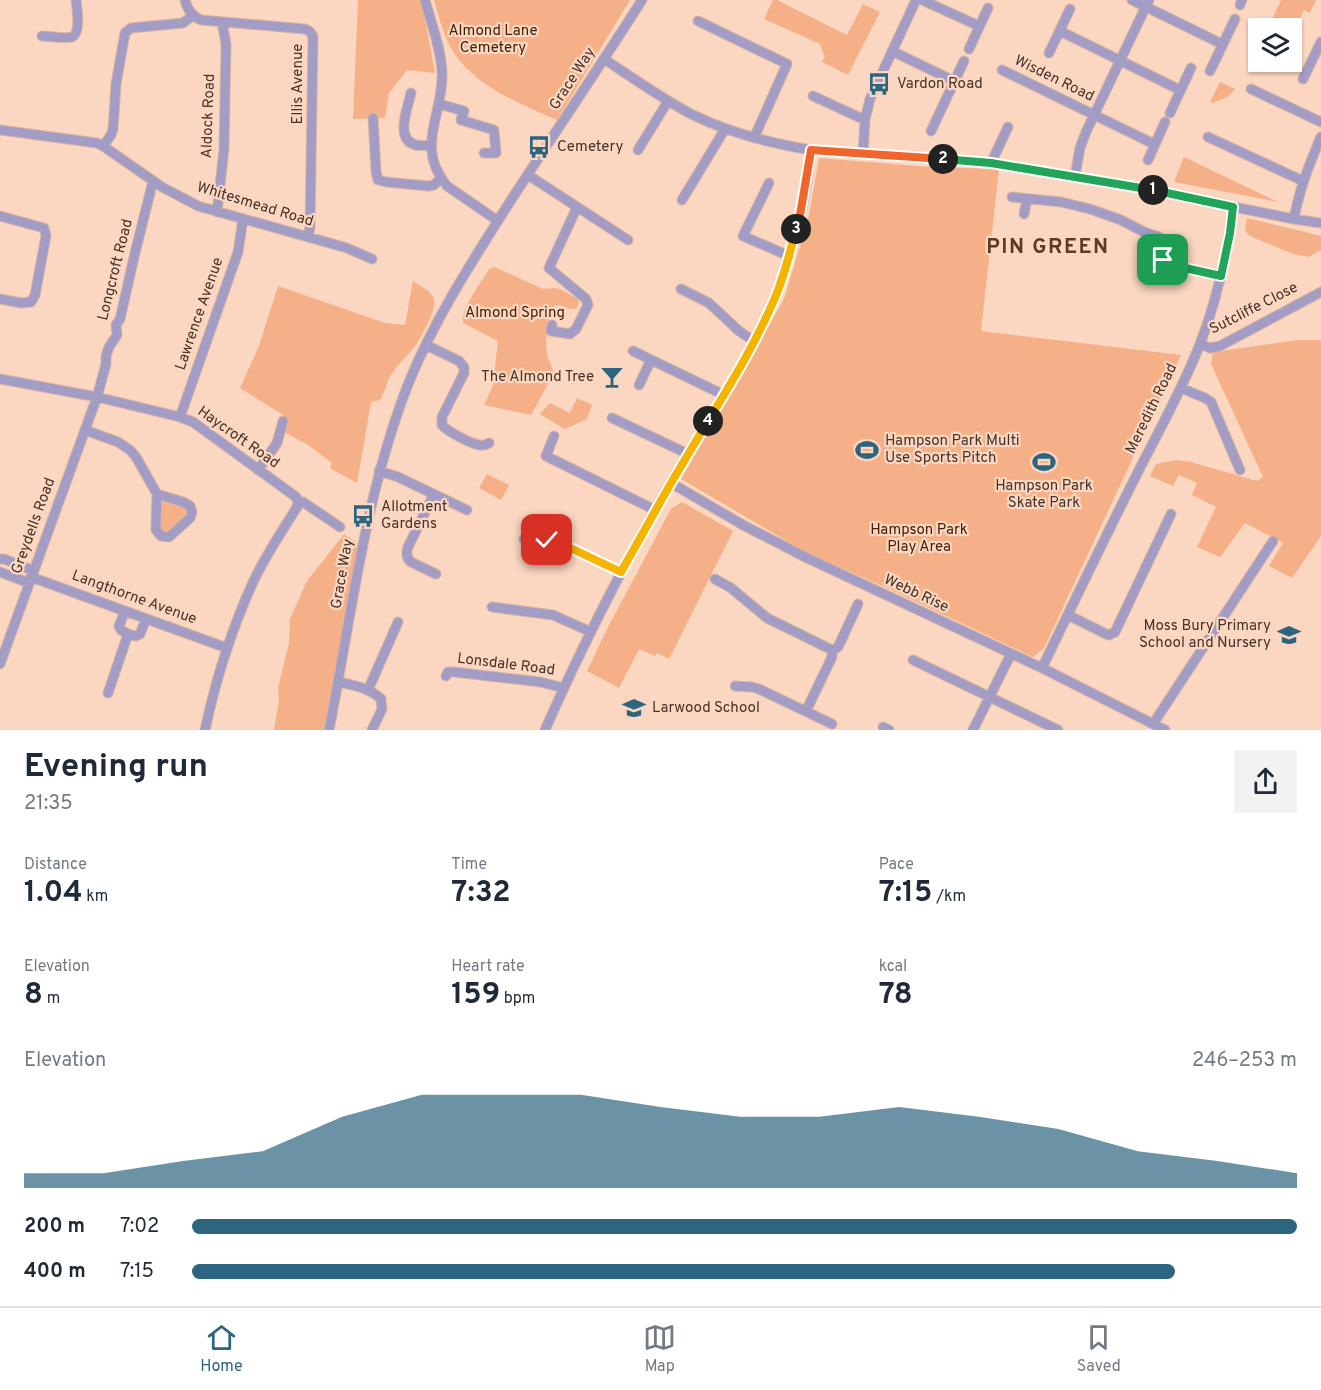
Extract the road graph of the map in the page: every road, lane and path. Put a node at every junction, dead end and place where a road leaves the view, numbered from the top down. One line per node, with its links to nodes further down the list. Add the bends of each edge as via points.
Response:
1 (76, 0): 17 (street, via 78,29 74,35)
2 (185, 0): 11 (street)
3 (424, 0): 37 (street, via 441,57)
4 (642, 0): 24 (street, Grace Way)
5 (916, 0): 21 (street)
6 (922, 0): 15 (street)
7 (1132, 0): 8 (street)
8 (1147, 3): 19 (street); 26 (street, Wisden Road)
9 (988, 8): 15 (street)
10 (1070, 9): 16 (street, Wisden Road)
11 (193, 15): 14 (street, Ellis Avenue); 51 (street, via 183,23 130,28 124,33 113,129)
12 (1235, 19): 19 (street)
13 (698, 21): 48 (street, via 787,64)
14 (222, 22): 69 (street, Aldock Road, via 226,44 224,149); 76 (street, Ellis Avenue, via 305,29 313,36)
15 (980, 26): 20 (street)
16 (1060, 31): 22 (street, Wisden Road); 26 (street)
17 (42, 36)
18 (1321, 42): 23 (street)
19 (1222, 44): 29 (street)
20 (969, 48)
21 (892, 51): 31 (street); 40 (street)
22 (1049, 53)
23 (1318, 55): 30 (street)
24 (604, 59): 36 (street); 58 (street, Grace Way)
25 (964, 61): 31 (street)
26 (1120, 61): 33 (street); 38 (street, Wisden Road)
27 (1191, 68): 33 (street)
28 (1002, 70): 38 (street, Wisden Road)
29 (1210, 71)
30 (1303, 79)
31 (954, 81): 45 (street)
32 (1251, 89): 41 (street)
33 (1180, 90): 49 (street)
34 (411, 93): 50 (street, via 404,132 407,140)
35 (814, 96): 40 (street)
36 (668, 101): 43 (street); 52 (street)
37 (439, 104): 50 (street); 54 (street, via 464,111 461,120 494,130 496,153)
38 (1094, 115): 49 (street, Wisden Road); 59 (street, Wisden Road, via 1080,148)
39 (373, 118): 60 (street, via 378,180 428,186)
40 (865, 120): 55 (street)
41 (1321, 122)
42 (1008, 127): 57 (street)
43 (726, 129): 48 (street); 66 (street)
44 (0, 130): 51 (street, Whitesmead Road)
45 (931, 131)
46 (1208, 136): 62 (street, via 1230,151)
47 (1321, 137): 62 (street)
48 (754, 138): 53 (street)
49 (1154, 144): 56 (street)
50 (431, 145): 60 (street, via 432,160)
51 (104, 146): 61 (street, Whitesmead Road)
52 (638, 150)
53 (811, 150): 55 (street); 78 (street, Lonsdale Road)
54 (484, 153)
55 (863, 154): 57 (street)
56 (1148, 159)
57 (991, 163): 59 (street)
58 (528, 175): 67 (street); 74 (street, Grace Way)
59 (1075, 176): 68 (street)
60 (441, 178): 74 (street, via 453,191)
61 (153, 181): 69 (street, Whitesmead Road, via 191,203); 94 (street, Longcroft Road, via 116,325 117,335 106,356)
62 (1303, 181): 73 (street)
63 (769, 183): 78 (street, via 743,236)
64 (1012, 197): 65 (street)
65 (1027, 199): 70 (street); 80 (street, via 1060,202 1121,220 1159,237 1165,263)
66 (682, 200)
67 (577, 207): 77 (street); 84 (street, via 549,268 588,305 570,334)
68 (1233, 207): 73 (street); 80 (street, Meredith Road)
69 (217, 212): 72 (street, Whitesmead Road)
70 (1024, 214)
71 (0, 216): 83 (street, via 44,228 46,236 31,302)
72 (243, 219): 76 (street, Whitesmead Road); 95 (street, Lawrence Avenue, via 238,252)
73 (1294, 219): 75 (street)
74 (498, 221): 87 (street, Grace Way, via 458,283)
75 (1321, 223)
76 (308, 237): 79 (street, Whitesmead Road)
77 (628, 240)
78 (789, 256): 85 (street, Lonsdale Road)
79 (372, 259)
80 (1221, 276): 86 (street, Meredith Road)
81 (681, 289): 85 (street, via 709,303)
82 (1321, 292): 86 (street, Sutcliffe Close, via 1220,346)
83 (0, 299)
84 (551, 331)
85 (754, 341): 93 (street, Lonsdale Road)
86 (1200, 344): 92 (street, Meredith Road)
87 (426, 345): 100 (street, via 464,367 442,425 478,445); 104 (street, Grace Way)
88 (633, 351): 89 (street)
89 (651, 360): 91 (street); 93 (street)
90 (0, 379): 94 (street, Haycroft Road)
91 (639, 385)
92 (1181, 387): 103 (street, via 1211,402); 124 (street, Meredith Road)
93 (724, 395): 101 (street, Lonsdale Road)
94 (97, 398): 95 (street, Haycroft Road); 98 (street, Greydells Road)
95 (180, 417): 102 (street, Haycroft Road, via 202,428)
96 (612, 418): 101 (street)
97 (282, 421): 102 (street, via 277,443)
98 (85, 430): 106 (street, via 130,450); 119 (street, Greydells Road)
99 (554, 436): 110 (street, via 546,456)
100 (489, 443)
101 (688, 454): 105 (street, Lonsdale Road)
102 (258, 470): 108 (street, Haycroft Road)
103 (1240, 470)
104 (379, 471): 107 (street); 136 (street, Grace Way)
105 (671, 483): 110 (street, Lonsdale Road); 131 (street, Webb Rise, via 805,557)
106 (157, 494): 106 (street, via 183,502 192,512 168,537 156,530)
107 (434, 494): 109 (street); 118 (street, via 406,553 411,562)
108 (298, 502): 112 (street, Haycroft Road); 129 (street, via 255,578)
109 (467, 510)
110 (655, 510): 117 (street, Lonsdale Road)
111 (1171, 514): 124 (street, via 1115,632 1106,634)
112 (340, 527)
113 (524, 539): 117 (street, via 560,543)
114 (1273, 541): 144 (street)
115 (0, 559): 119 (street)
116 (0, 572): 119 (street)
117 (621, 572): 127 (street, Lonsdale Road)
118 (436, 574)
119 (31, 577): 123 (street, Langthorne Avenue); 133 (street, Greydells Road)
120 (715, 579): 130 (street, via 767,618)
121 (858, 603): 130 (street, via 838,647)
122 (492, 607): 127 (street, via 553,615)
123 (124, 611): 125 (street, Langthorne Avenue); 128 (street, via 119,626)
124 (1068, 615): 134 (street, Meredith Road)
125 (146, 619): 128 (street, via 140,634); 129 (street, Langthorne Avenue)
126 (398, 622): 139 (street)
127 (591, 632): 138 (street, Lonsdale Road)
128 (128, 634): 140 (street)
129 (226, 648): 145 (street)
130 (832, 651): 142 (street)
131 (1011, 654): 134 (street, Webb Rise); 141 (street)
132 (914, 660): 141 (street)
133 (0, 664)
134 (1042, 668): 144 (street, Webb Rise)
135 (446, 676): 138 (street, Lonsdale Road, via 454,672)
136 (339, 682): 139 (street); 146 (street, Grace Way)
137 (735, 686): 142 (street, via 759,689)
138 (564, 688): 148 (street, Lonsdale Road)
139 (368, 690): 147 (street, via 382,700)
140 (108, 693)
141 (990, 697): 149 (street); 150 (street)
142 (806, 711): 143 (street)
143 (832, 724)
144 (1153, 724): 151 (street, Webb Rise)
145 (205, 730)
146 (329, 730)
147 (372, 730)
148 (545, 730)
149 (973, 730)
150 (1058, 730)
151 (1164, 730)

